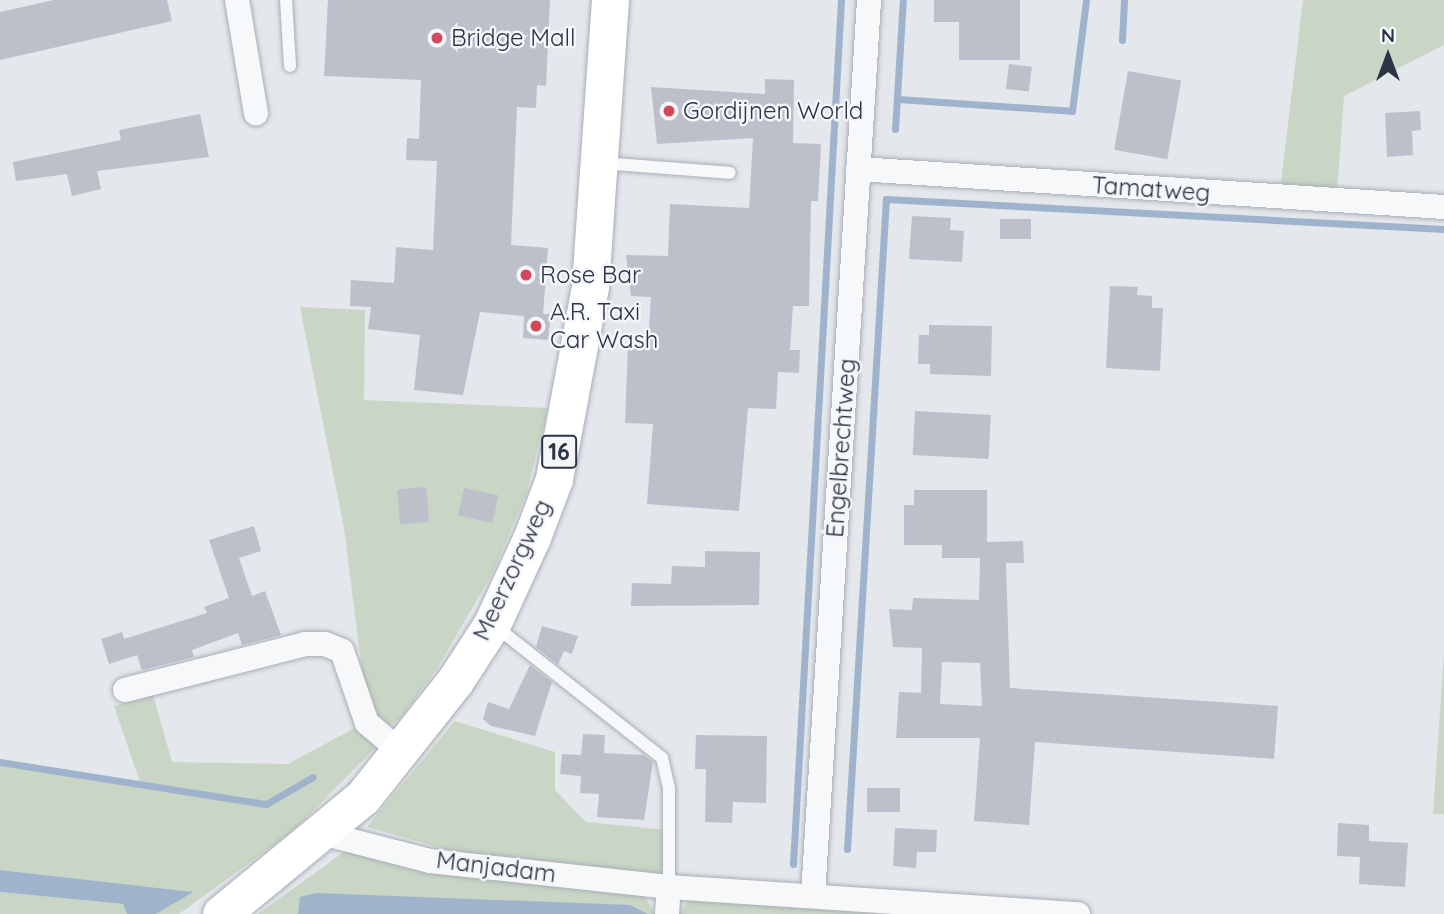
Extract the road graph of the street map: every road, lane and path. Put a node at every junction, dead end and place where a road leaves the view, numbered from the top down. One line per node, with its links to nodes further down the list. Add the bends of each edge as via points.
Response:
1 (237, 0): 6 (street)
2 (286, 0): 5 (lane)
3 (610, 0): 7 (main road, Meerzorgweg / 16)
4 (869, 0): 8 (street, Engelbrechtweg)
5 (290, 66)
6 (256, 113)
7 (597, 163): 9 (lane); 11 (main road, Meerzorgweg / 16, via 590,286 554,479)
8 (858, 169): 10 (street, Tamatweg); 15 (street, Engelbrechtweg)
9 (730, 173)
10 (1444, 207)
11 (492, 624): 13 (main road, Meerzorgweg / 16); 16 (lane, via 662,758 669,788)
12 (125, 690): 13 (street, via 305,644 325,644 342,651 367,723)
13 (399, 750): 14 (main road, Meerzorgweg / 16)
14 (325, 834): 16 (street, Manjadam, via 430,861); 17 (main road, Meerzorgweg / 16)
15 (813, 896): 16 (street, Manjadam); 18 (street, Manjadam)
16 (668, 901)
17 (221, 914)
18 (1078, 914)

